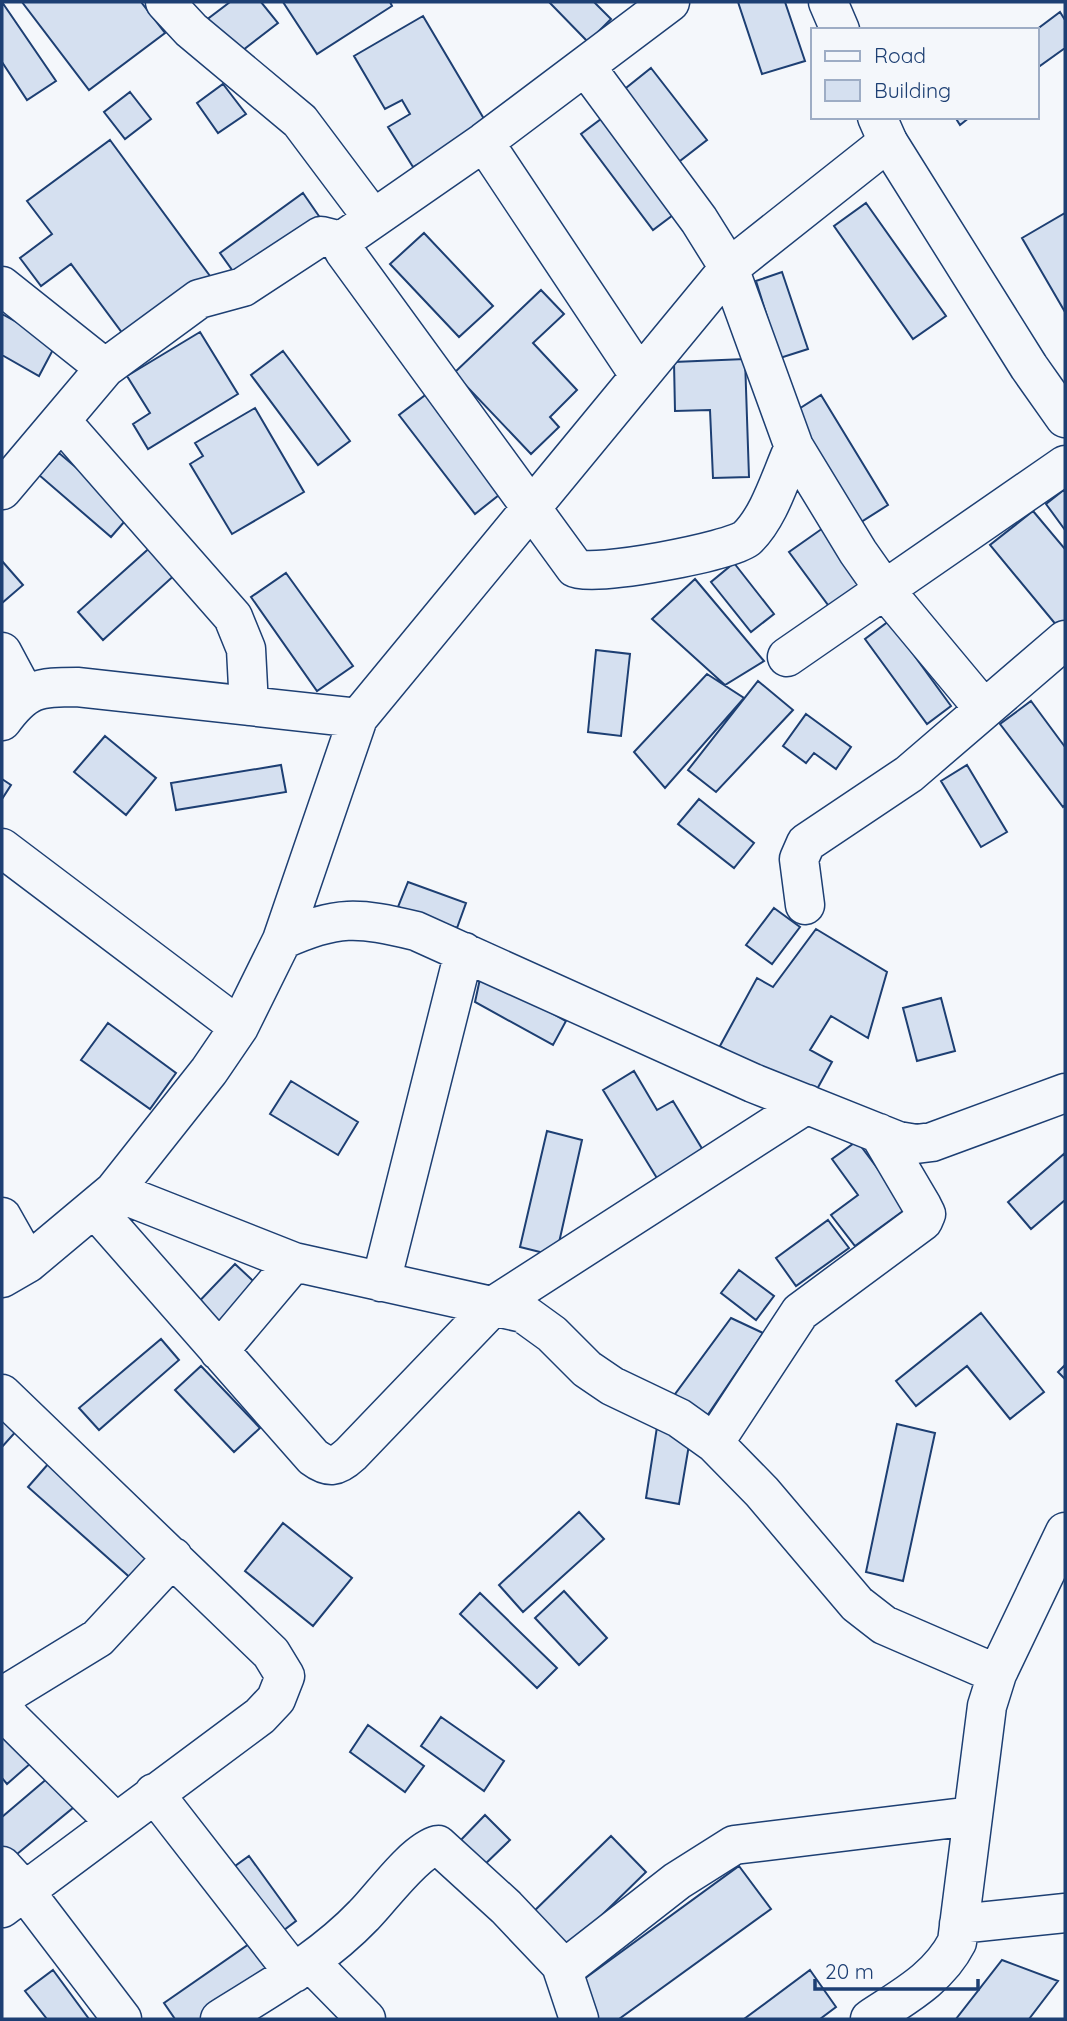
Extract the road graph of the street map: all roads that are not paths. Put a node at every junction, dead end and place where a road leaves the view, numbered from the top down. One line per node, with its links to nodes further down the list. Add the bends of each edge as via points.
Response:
1 (165, 2): 8 (street, via 191,30 300,121)
2 (670, 2): 5 (street)
3 (828, 2): 4 (street)
4 (839, 28)
5 (586, 67): 7 (street); 9 (street)
6 (883, 130): 9 (street); 13 (street)
7 (484, 142): 8 (street); 12 (street)
8 (358, 230): 11 (street, via 321,236 243,287 199,299); 18 (street, via 344,251)
9 (729, 268): 12 (street); 15 (street)
10 (2, 286): 11 (street)
11 (105, 368): 14 (street)
12 (639, 375): 18 (street)
13 (1065, 418)
14 (61, 421): 17 (street); 23 (street, via 233,617 246,649)
15 (794, 447): 18 (street, via 752,532 737,544 720,548 622,569 581,572); 19 (street)
16 (1065, 465): 19 (street)
17 (2, 490)
18 (530, 506): 26 (street)
19 (884, 589): 22 (street); 25 (street)
20 (1065, 640): 25 (street)
21 (2, 652): 24 (street)
22 (787, 657)
23 (249, 706): 24 (street, via 44,687); 26 (street)
24 (13, 708)
25 (984, 709): 28 (street, via 909,774 806,843 799,859)
26 (358, 718): 29 (street)
27 (2, 849): 31 (street)
28 (805, 905)
29 (282, 940): 30 (street, via 314,925 369,919 416,931); 31 (street)
30 (464, 953): 33 (street); 39 (street)
31 (239, 1027): 35 (street)
32 (1065, 1093): 34 (street, via 932,1142 907,1143)
33 (807, 1104): 34 (street); 40 (street)
34 (879, 1133): 43 (street, via 922,1206 923,1221 800,1312)
35 (105, 1200): 37 (street); 38 (street); 41 (street)
36 (2, 1217): 38 (street)
37 (294, 1262): 39 (street); 41 (street)
38 (15, 1270)
39 (381, 1282): 40 (street)
40 (493, 1306): 41 (street, via 351,1454 333,1467 313,1457); 43 (street, via 523,1313 595,1375 679,1418)
41 (219, 1350)
42 (2, 1394): 45 (street)
43 (714, 1443): 46 (street, via 857,1604 884,1625)
44 (1065, 1532): 46 (street)
45 (173, 1558): 47 (street, via 271,1653 285,1676 276,1699 260,1716); 49 (street, via 98,1638 13,1690 3,1702 10,1718)
46 (997, 1674): 48 (street, via 986,1706)
47 (155, 1793): 49 (street); 53 (street)
48 (972, 1816): 52 (street); 54 (street, via 734,1845 677,1881)
49 (115, 1822): 50 (street)
50 (9, 1888): 56 (street)
51 (1065, 1913): 52 (street)
52 (960, 1924): 55 (street, via 947,1962)
53 (303, 1968): 54 (street, via 364,1916 420,1855 438,1845 506,1906); 57 (street); 58 (street)
54 (563, 1970): 59 (street)
55 (902, 2008): 60 (street)
56 (122, 2019)
57 (220, 2019)
58 (366, 2019)
59 (579, 2019)
60 (870, 2019)

